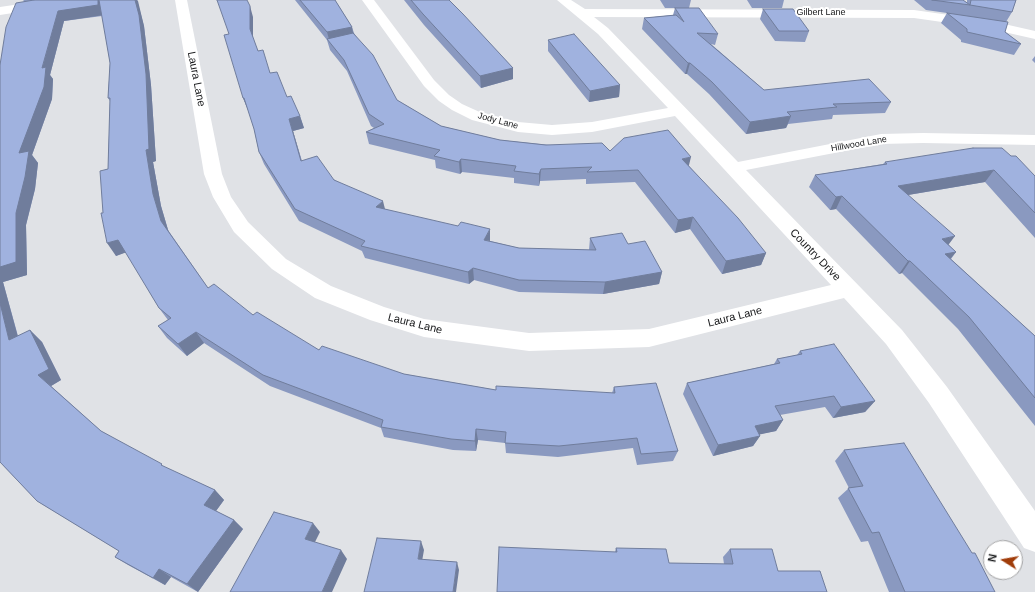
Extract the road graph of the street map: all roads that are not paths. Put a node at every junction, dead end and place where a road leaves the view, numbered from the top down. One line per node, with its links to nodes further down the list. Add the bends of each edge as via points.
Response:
1 (70, 0): 7 (street)
2 (181, 0): 15 (street, Laura Lane, via 213,174 222,197 241,227 279,264 323,292 378,314 424,328 529,342 649,338)
3 (368, 0): 12 (street, Jody Lane, via 429,83 444,98 478,117 518,127 552,130 592,127)
4 (563, 0): 8 (street, Country Drive)
5 (716, 0): 9 (street)
6 (885, 3): 10 (street)
7 (0, 10)
8 (582, 13): 9 (street, Gilbert Lane); 12 (street, Country Drive, via 603,31)
9 (724, 13): 10 (street, Gilbert Lane)
10 (896, 14): 11 (street, Gilbert Lane, via 963,20)
11 (1035, 35)
12 (678, 111): 14 (street, Country Drive)
13 (1035, 140): 14 (street, Hillwood Lane, via 881,139)
14 (732, 168): 15 (street, Country Drive)
15 (848, 289): 16 (street, Country Drive, via 894,337 938,395)
16 (1035, 537)

